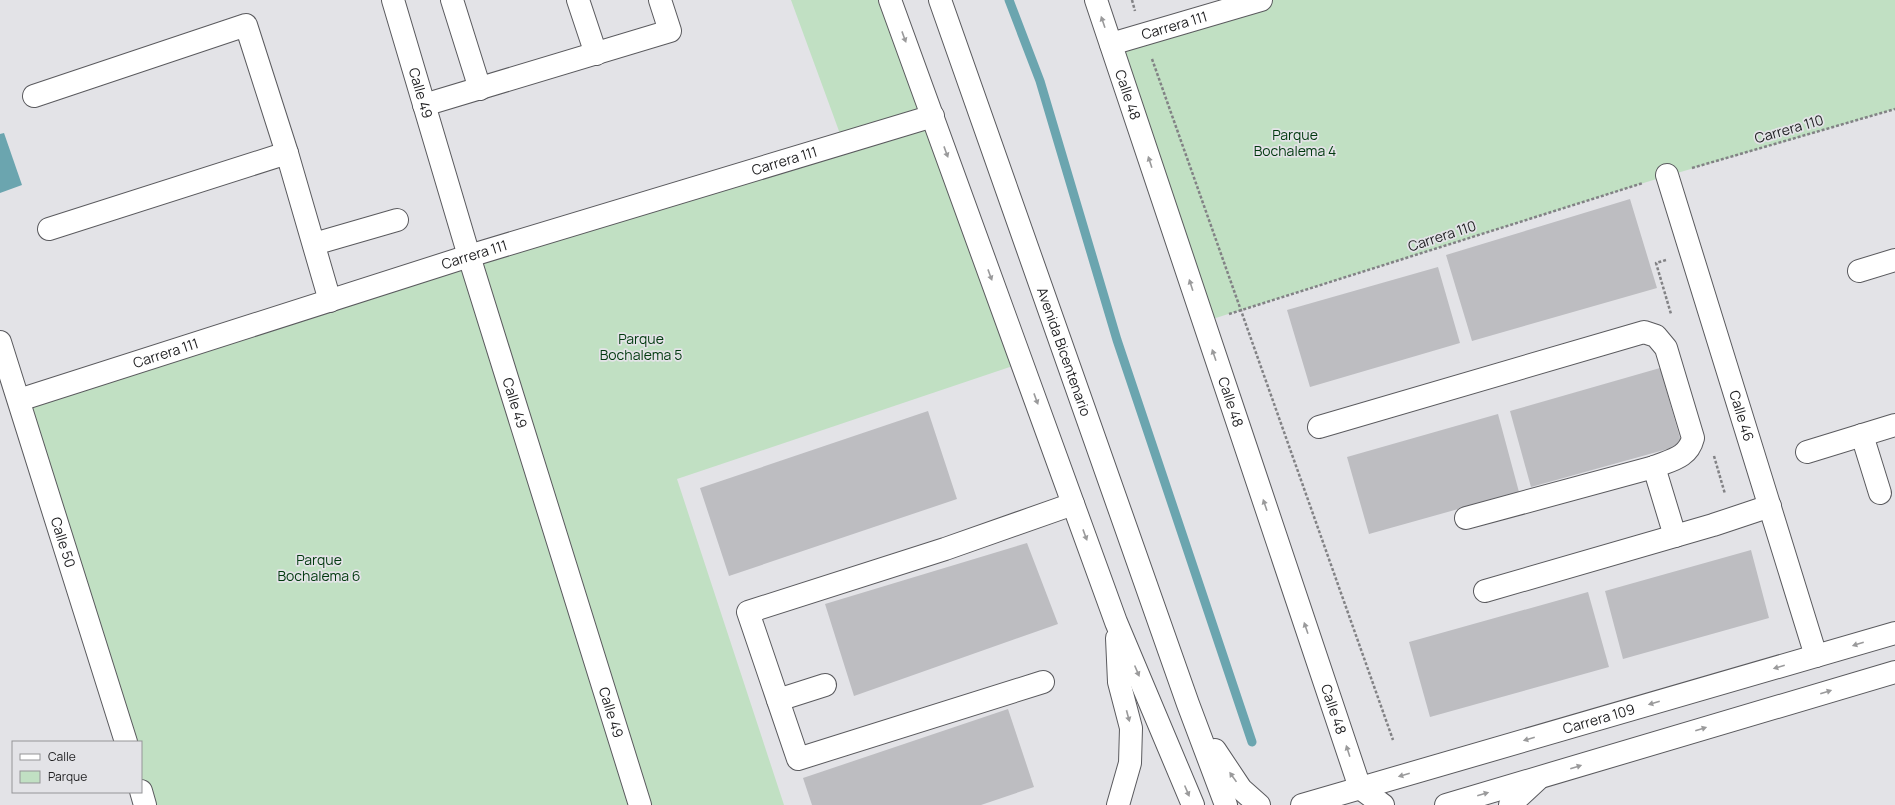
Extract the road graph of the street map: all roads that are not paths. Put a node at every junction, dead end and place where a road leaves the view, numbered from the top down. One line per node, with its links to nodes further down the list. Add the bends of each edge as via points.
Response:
1 (393, 0): 13 (street, Calle 49)
2 (452, 0): 11 (street)
3 (578, 0): 10 (street)
4 (660, 0): 10 (street, via 670,31)
5 (890, 0): 14 (street, one-way to 14)
6 (940, 0): 44 (street, Avenida Bicentenario)
7 (1096, 0): 9 (street, Calle 48, one-way to 7)
8 (1261, 0): 9 (street, Carrera 111)
9 (1111, 44): 48 (street, Calle 48, one-way to 9)
10 (596, 54): 11 (street)
11 (480, 89): 13 (street)
12 (34, 96): 15 (street, via 246,25)
13 (424, 105): 20 (street, Calle 49)
14 (932, 116): 20 (street, Carrera 111); 32 (street, one-way to 32)
15 (287, 153): 18 (street); 19 (street)
16 (1659, 178): 33 (street, Calle 46)
17 (397, 220): 19 (street)
18 (49, 229)
19 (314, 244): 23 (street)
20 (469, 256): 23 (street, Carrera 111); 50 (street, Calle 49)
21 (1895, 260): 22 (street)
22 (1859, 271)
23 (330, 301): 25 (street, Carrera 111)
24 (0, 342): 25 (street, Calle 50)
25 (19, 400): 45 (street, Calle 50)
26 (1895, 425): 28 (street)
27 (1319, 427): 30 (street, via 1644,332 1656,336 1666,348 1693,438 1690,448 1681,456)
28 (1862, 435): 29 (street); 31 (street)
29 (1807, 452)
30 (1654, 467): 34 (street); 35 (street)
31 (1880, 493)
32 (1073, 504): 37 (street, one-way to 37); 43 (street, via 748,612)
33 (1770, 506): 35 (street); 39 (street, Calle 46)
34 (1466, 518)
35 (1675, 536): 36 (street)
36 (1485, 591)
37 (1116, 622): 51 (street, one-way to 51, via 1119,682 1132,728 1130,763); 52 (street, one-way to 52)
38 (1895, 633): 39 (street, Carrera 109, one-way to 39)
39 (1816, 656): 48 (street, Carrera 109, one-way to 48)
40 (1895, 672): 46 (street, one-way to 40)
41 (1043, 682): 43 (street, via 798,759)
42 (825, 685): 43 (street)
43 (778, 700)
44 (1188, 704): 53 (street, Avenida Bicentenario); 54 (street, Avenida Bicentenario, one-way to 44, via 1241,789 1219,758)
45 (126, 741)
46 (1539, 778): 57 (street, one-way to 46); 58 (street)
47 (142, 793): 49 (street)
48 (1358, 797): 55 (street, Carrera 109); 56 (street)
49 (145, 805)
50 (640, 805)
51 (1118, 805)
52 (1193, 805)
53 (1226, 805)
54 (1259, 805)
55 (1302, 805)
56 (1383, 805)
57 (1446, 805)
58 (1510, 805)

